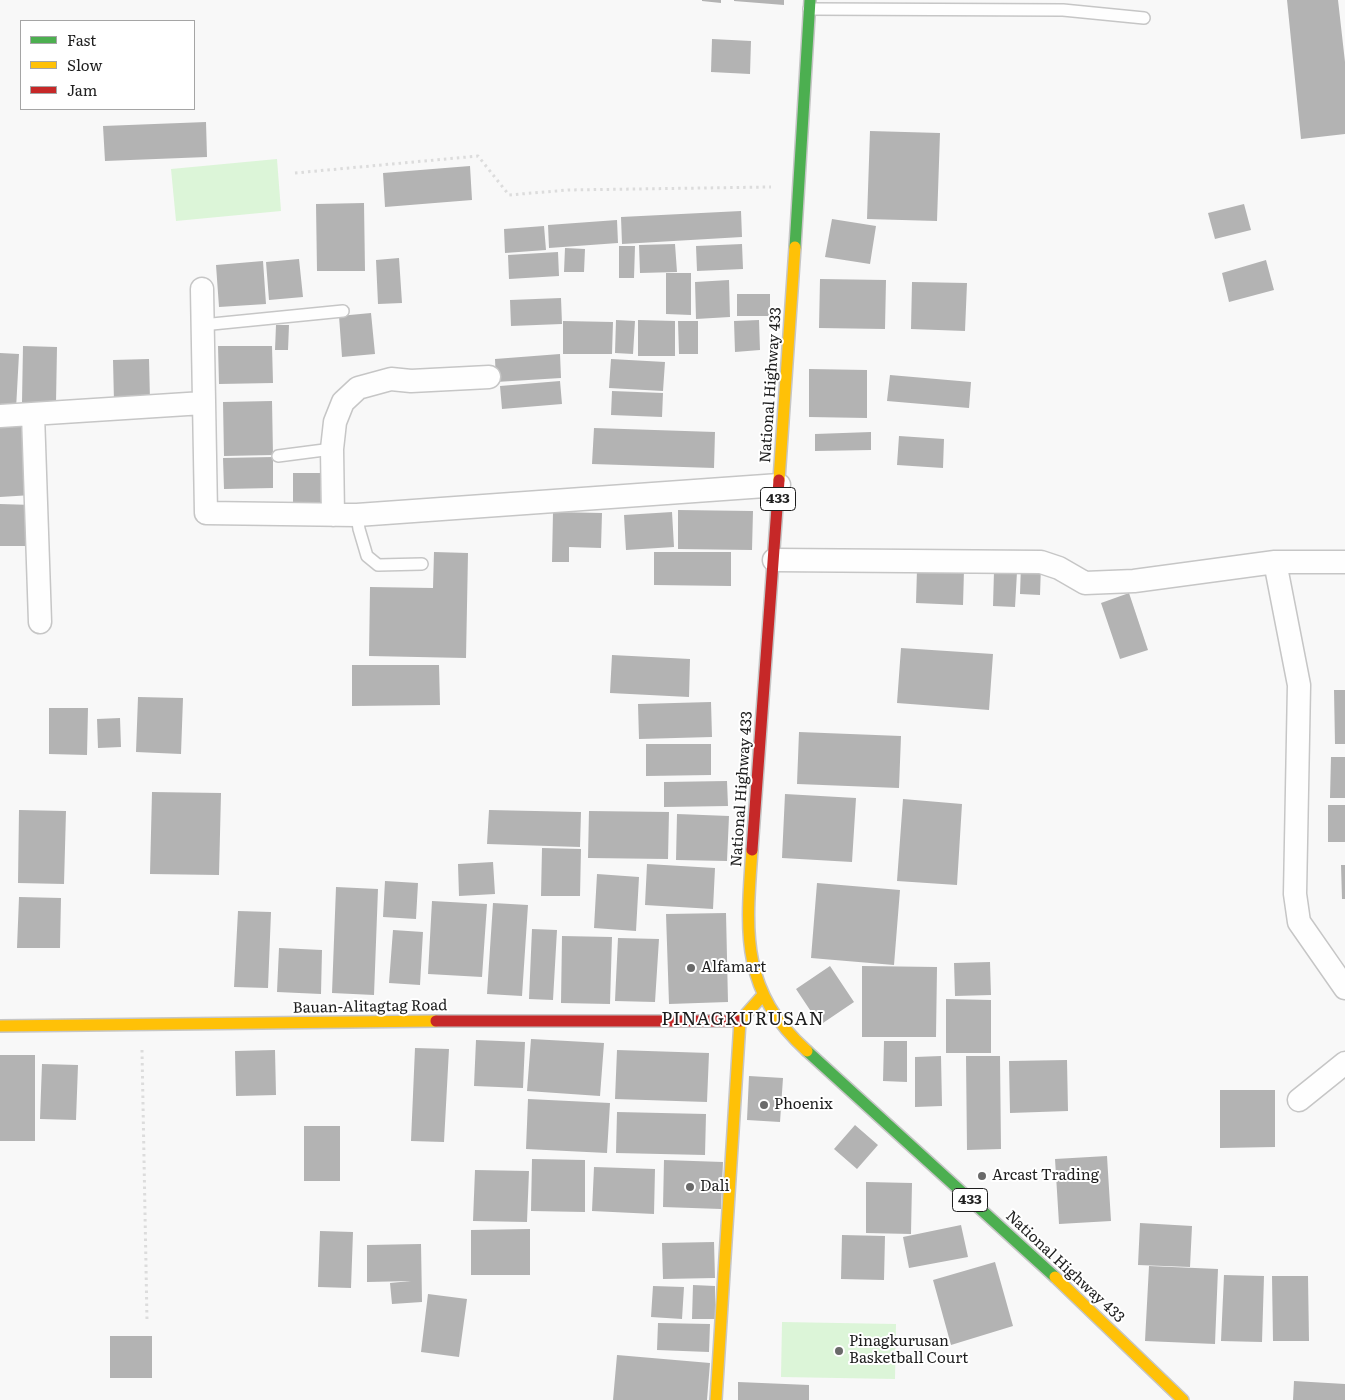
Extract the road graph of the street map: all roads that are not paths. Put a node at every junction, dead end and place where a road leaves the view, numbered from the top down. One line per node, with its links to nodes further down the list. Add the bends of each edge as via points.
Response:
1 (810, 5): 2 (lane, via 1062,10); 12 (main road, National Highway 433 / 433)
2 (1144, 18)
3 (202, 289): 5 (street)
4 (343, 311): 5 (lane)
5 (202, 325): 7 (street)
6 (489, 377): 10 (street, via 391,379 358,388 343,402 335,422)
7 (203, 403): 8 (street); 14 (street, via 206,513)
8 (32, 414): 9 (street); 19 (street)
9 (0, 416)
10 (332, 449): 11 (lane); 14 (street)
11 (278, 456)
12 (779, 485): 13 (street); 15 (main road, National Highway 433 / 433)
13 (357, 514): 14 (street); 18 (lane, via 367,556 378,565)
14 (334, 515)
15 (774, 560): 16 (street, via 1041,562 1086,583 1134,581); 21 (main road, National Highway 433 / 433, via 749,890 751,956)
16 (1275, 562): 17 (street); 20 (street, via 1299,685 1295,894 1299,922)
17 (1345, 562)
18 (422, 564)
19 (40, 622)
20 (1345, 988)
21 (763, 995): 22 (main road); 27 (main road, National Highway 433 / 433, via 794,1039 1066,1287)
22 (740, 1021): 23 (main road, Bauan-Alitagtag Road); 26 (main road)
23 (0, 1026)
24 (1345, 1063): 25 (street)
25 (1299, 1100)
26 (716, 1400)
27 (1183, 1400)

